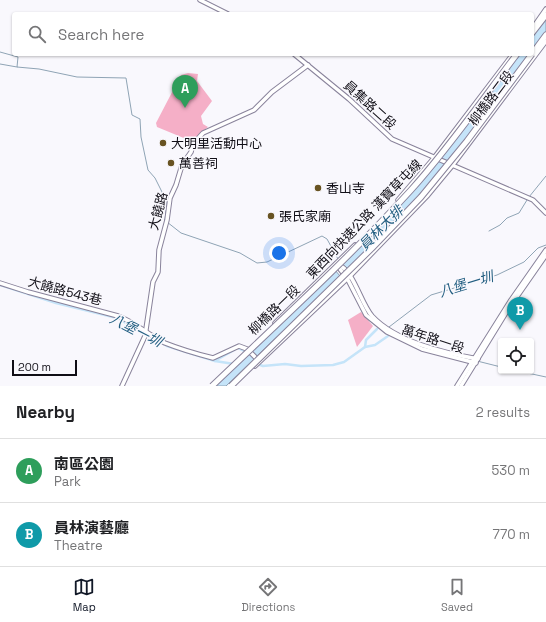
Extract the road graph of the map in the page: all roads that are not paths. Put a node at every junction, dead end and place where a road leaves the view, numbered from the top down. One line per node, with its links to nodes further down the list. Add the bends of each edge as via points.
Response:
1 (200, 0): 3 (main road)
2 (546, 10): 5 (highway); 6 (main road)
3 (224, 12)
4 (546, 15): 5 (highway)
5 (539, 24): 7 (highway)
6 (534, 26)
7 (534, 30)
8 (546, 35): 10 (highway, 東西向快速公路 漢寶草屯線)
9 (546, 41): 17 (main road, 柳橋路二段)
10 (534, 51)
11 (297, 56): 15 (main road, 員集路二段)
12 (511, 56): 16 (main road, 柳橋路二段)
13 (516, 56): 31 (highway, 東西向快速公路 漢寶草屯線, bridge, via 411,190)
14 (531, 56): 32 (highway, 東西向快速公路 漢寶草屯線, bridge, via 467,142 421,197)
15 (308, 65): 16 (main road, 員集路二段, via 392,139); 25 (main road, 大饒路, via 272,92 254,110 203,133 193,144 170,198)
16 (434, 158): 17 (main road, 員集路二段); 21 (main road, 柳橋路一段)
17 (452, 166): 18 (main road, via 535,201); 23 (main road, via 400,225)
18 (546, 213)
19 (546, 250): 22 (main road)
20 (546, 255): 22 (main road)
21 (337, 265): 23 (main road, 萬年路一段); 26 (main road, 柳橋路一段)
22 (530, 275): 28 (main road)
23 (348, 277): 27 (main road); 28 (main road, 萬年路一段, via 365,307 381,326 392,334)
24 (0, 283): 25 (main road, 大饒路543巷, via 118,316)
25 (146, 331): 26 (main road, 大饒路543巷, via 164,342 213,358 237,345); 29 (main road, 大饒路)
26 (248, 352): 27 (main road); 30 (main road, 柳橋路一段)
27 (258, 361): 33 (main road)
28 (475, 361): 34 (main road); 35 (main road)
29 (122, 386)
30 (209, 386)
31 (212, 386)
32 (230, 386)
33 (234, 386)
34 (457, 386)
35 (461, 386)

